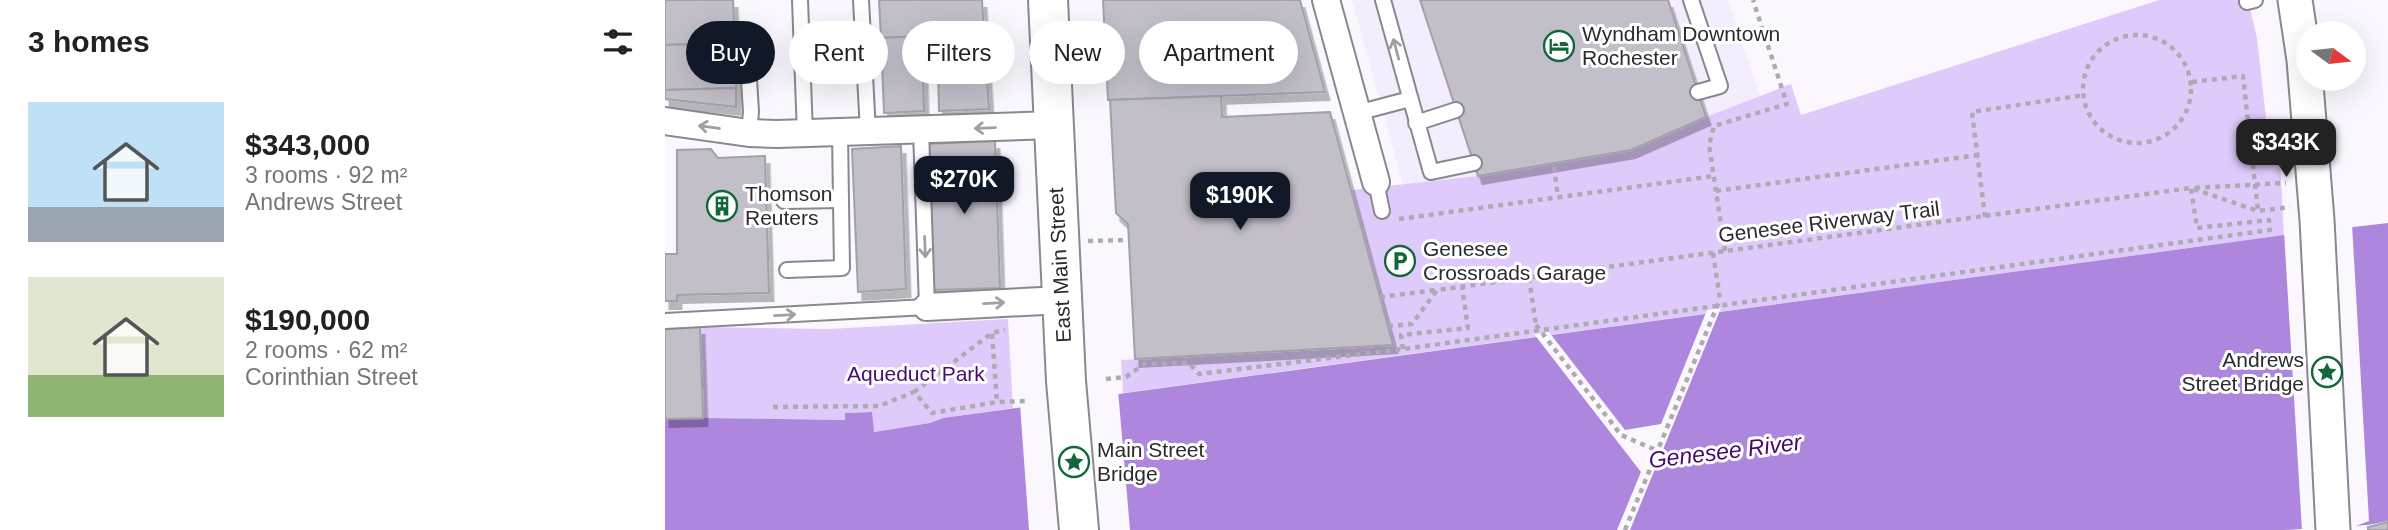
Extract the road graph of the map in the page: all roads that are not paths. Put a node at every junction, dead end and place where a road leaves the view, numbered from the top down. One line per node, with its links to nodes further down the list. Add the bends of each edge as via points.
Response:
1 (800, 0): 20 (lane)
2 (862, 0): 17 (lane)
3 (1048, 0): 15 (main road, East Main Street)
4 (1326, 0): 12 (street)
5 (1383, 0): 10 (lane, one-way to 5)
6 (1691, 0): 9 (lane, via 1720,86)
7 (2295, 0): 31 (street, via 2304,60 2302,214)
8 (749, 84): 18 (lane)
9 (1698, 92)
10 (1409, 99): 12 (lane); 14 (lane)
11 (1457, 110): 14 (lane)
12 (1357, 113): 22 (street)
13 (665, 121): 18 (street, one-way to 13)
14 (1416, 123): 21 (lane, via 1431,172)
15 (1053, 125): 16 (street, one-way to 16); 27 (main road, East Main Street)
16 (921, 130): 17 (street); 28 (lane, one-way to 28)
17 (868, 132): 19 (street)
18 (749, 133): 20 (street)
19 (840, 133): 20 (street); 23 (lane)
20 (805, 134)
21 (1474, 163)
22 (1376, 182): 25 (lane)
23 (841, 200): 24 (lane); 26 (lane, via 842,268)
24 (784, 201)
25 (1389, 215)
26 (787, 270)
27 (1062, 300): 28 (street, one-way to 27); 30 (main road, East Main Street)
28 (927, 307): 29 (lane, one-way to 28)
29 (665, 321)
30 (1079, 530)
31 (2333, 530)

